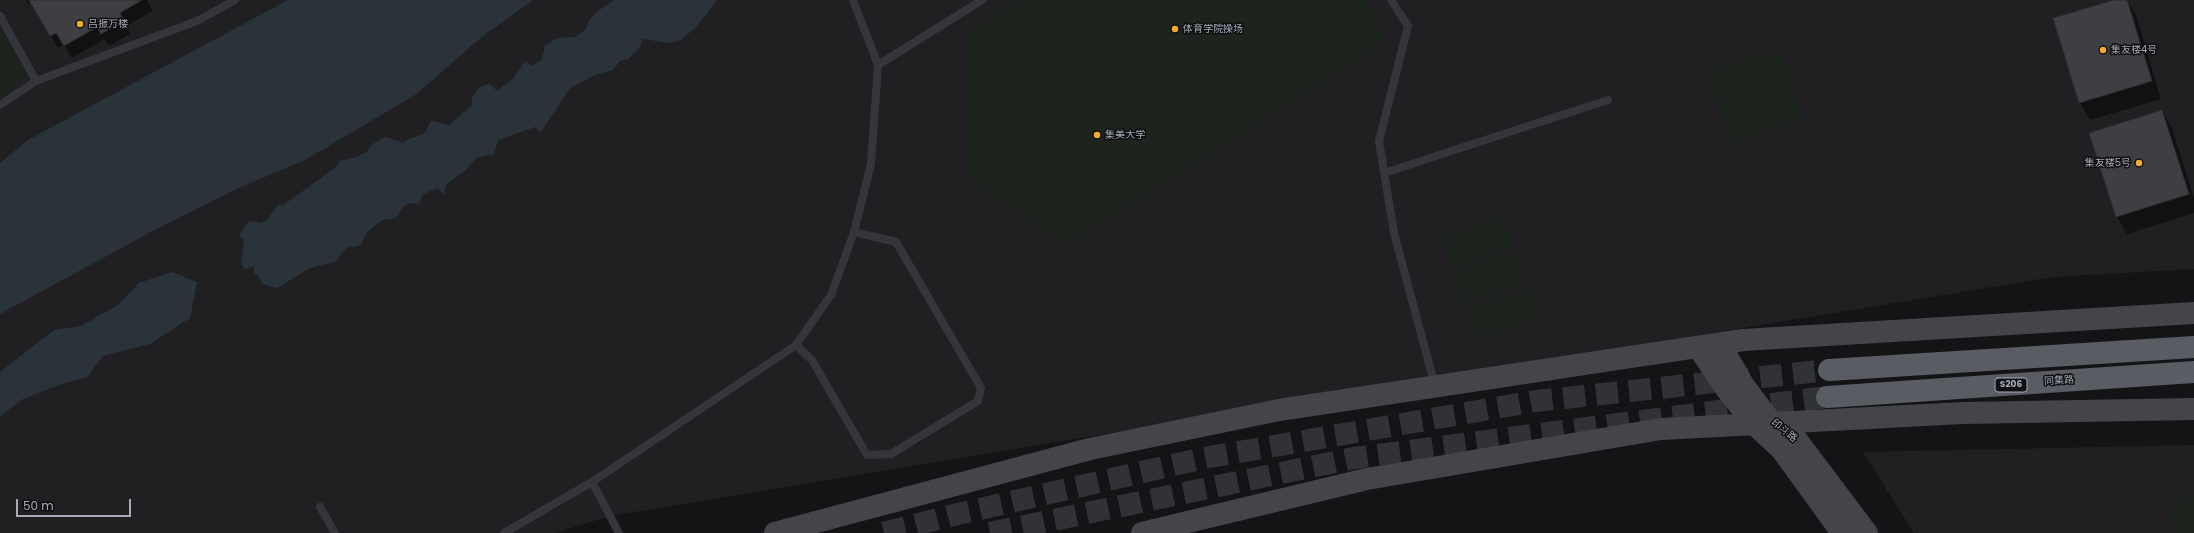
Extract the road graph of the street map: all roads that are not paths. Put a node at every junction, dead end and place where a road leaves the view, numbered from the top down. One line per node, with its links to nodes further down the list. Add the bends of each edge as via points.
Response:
1 (235, 0): 7 (lane, via 197,21)
2 (853, 0): 6 (lane)
3 (982, 0): 6 (lane)
4 (1391, 0): 10 (lane, via 1408,26 1379,141)
5 (0, 16): 7 (lane)
6 (878, 65): 11 (lane, via 871,164)
7 (36, 81): 9 (lane)
8 (1608, 100): 10 (lane)
9 (0, 106)
10 (1384, 173): 19 (lane, via 1394,232)
11 (854, 232): 14 (lane, via 831,295); 14 (lane, via 896,242 981,388 978,401 891,454 867,455 812,360)
12 (2194, 313): 13 (main road, via 1743,340)
13 (1720, 344): 15 (main road); 22 (main road, 印斗路)
14 (796, 345): 23 (lane)
15 (1698, 347): 19 (main road); 22 (main road, 印斗路, via 1727,390)
16 (2194, 347): 17 (highway)
17 (1829, 370)
18 (2194, 372): 20 (highway, 同集路 / S206)
19 (1435, 386): 28 (main road, via 1279,410 1090,449)
20 (1827, 397)
21 (2194, 409): 22 (main road, via 1963,413)
22 (1763, 423): 29 (main road, via 1661,429 1367,479); 30 (main road, 印斗路); 31 (main road, 印斗路, via 1797,440)
23 (592, 482): 26 (lane); 27 (lane)
24 (320, 507): 25 (lane)
25 (335, 533)
26 (504, 533)
27 (619, 533)
28 (775, 533)
29 (1142, 533)
30 (1842, 533)
31 (1867, 533)

